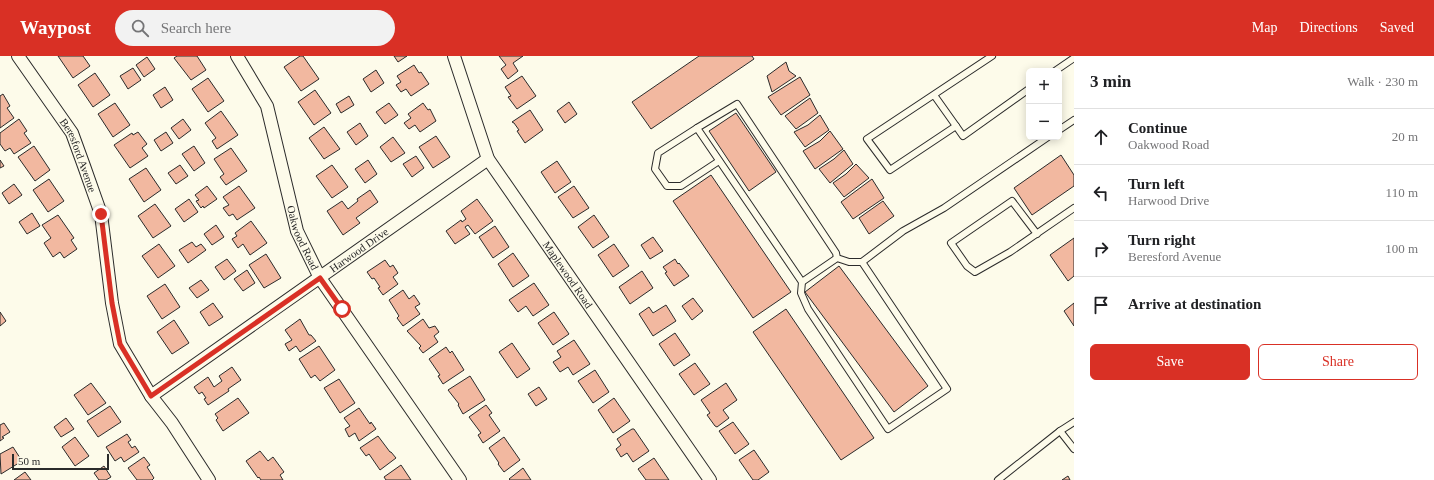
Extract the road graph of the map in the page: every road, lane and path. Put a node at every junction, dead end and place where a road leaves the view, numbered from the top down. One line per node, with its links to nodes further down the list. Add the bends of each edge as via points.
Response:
1 (18, 56): 22 (street, Beresford Avenue, via 72,133 101,214 120,344)
2 (237, 56): 20 (street, Oakwood Road, via 267,106 297,231)
3 (454, 56): 14 (street, Maplewood Road)
4 (992, 56): 8 (lane)
5 (1074, 58): 6 (lane)
6 (1059, 68)
7 (1026, 91): 10 (lane, via 963,136)
8 (934, 95): 10 (lane); 10 (lane, via 867,139 890,170)
9 (1074, 120): 12 (lane)
10 (956, 126)
11 (696, 128): 15 (lane); 15 (lane, via 658,153 655,169 667,186 681,186); 18 (lane, via 737,104)
12 (1062, 128)
13 (1044, 140): 19 (lane, via 944,208 903,231)
14 (488, 160): 20 (street, Harwood Drive); 28 (street, Maplewood Road)
15 (719, 161): 21 (lane)
16 (1074, 208): 17 (lane)
17 (1036, 234): 17 (lane, via 976,272 967,266 951,243 1012,201)
18 (837, 258): 19 (lane, via 849,262); 21 (lane)
19 (862, 262): 21 (lane, via 947,389 888,429 808,309 801,293)
20 (320, 278): 22 (street, Harwood Drive); 27 (street, Oakwood Road)
21 (802, 282)
22 (151, 396): 26 (street, Beresford Avenue)
23 (1074, 422): 24 (lane)
24 (1060, 431): 25 (lane); 29 (lane)
25 (1074, 449)
26 (209, 480)
27 (460, 480)
28 (710, 480)
29 (998, 480)

